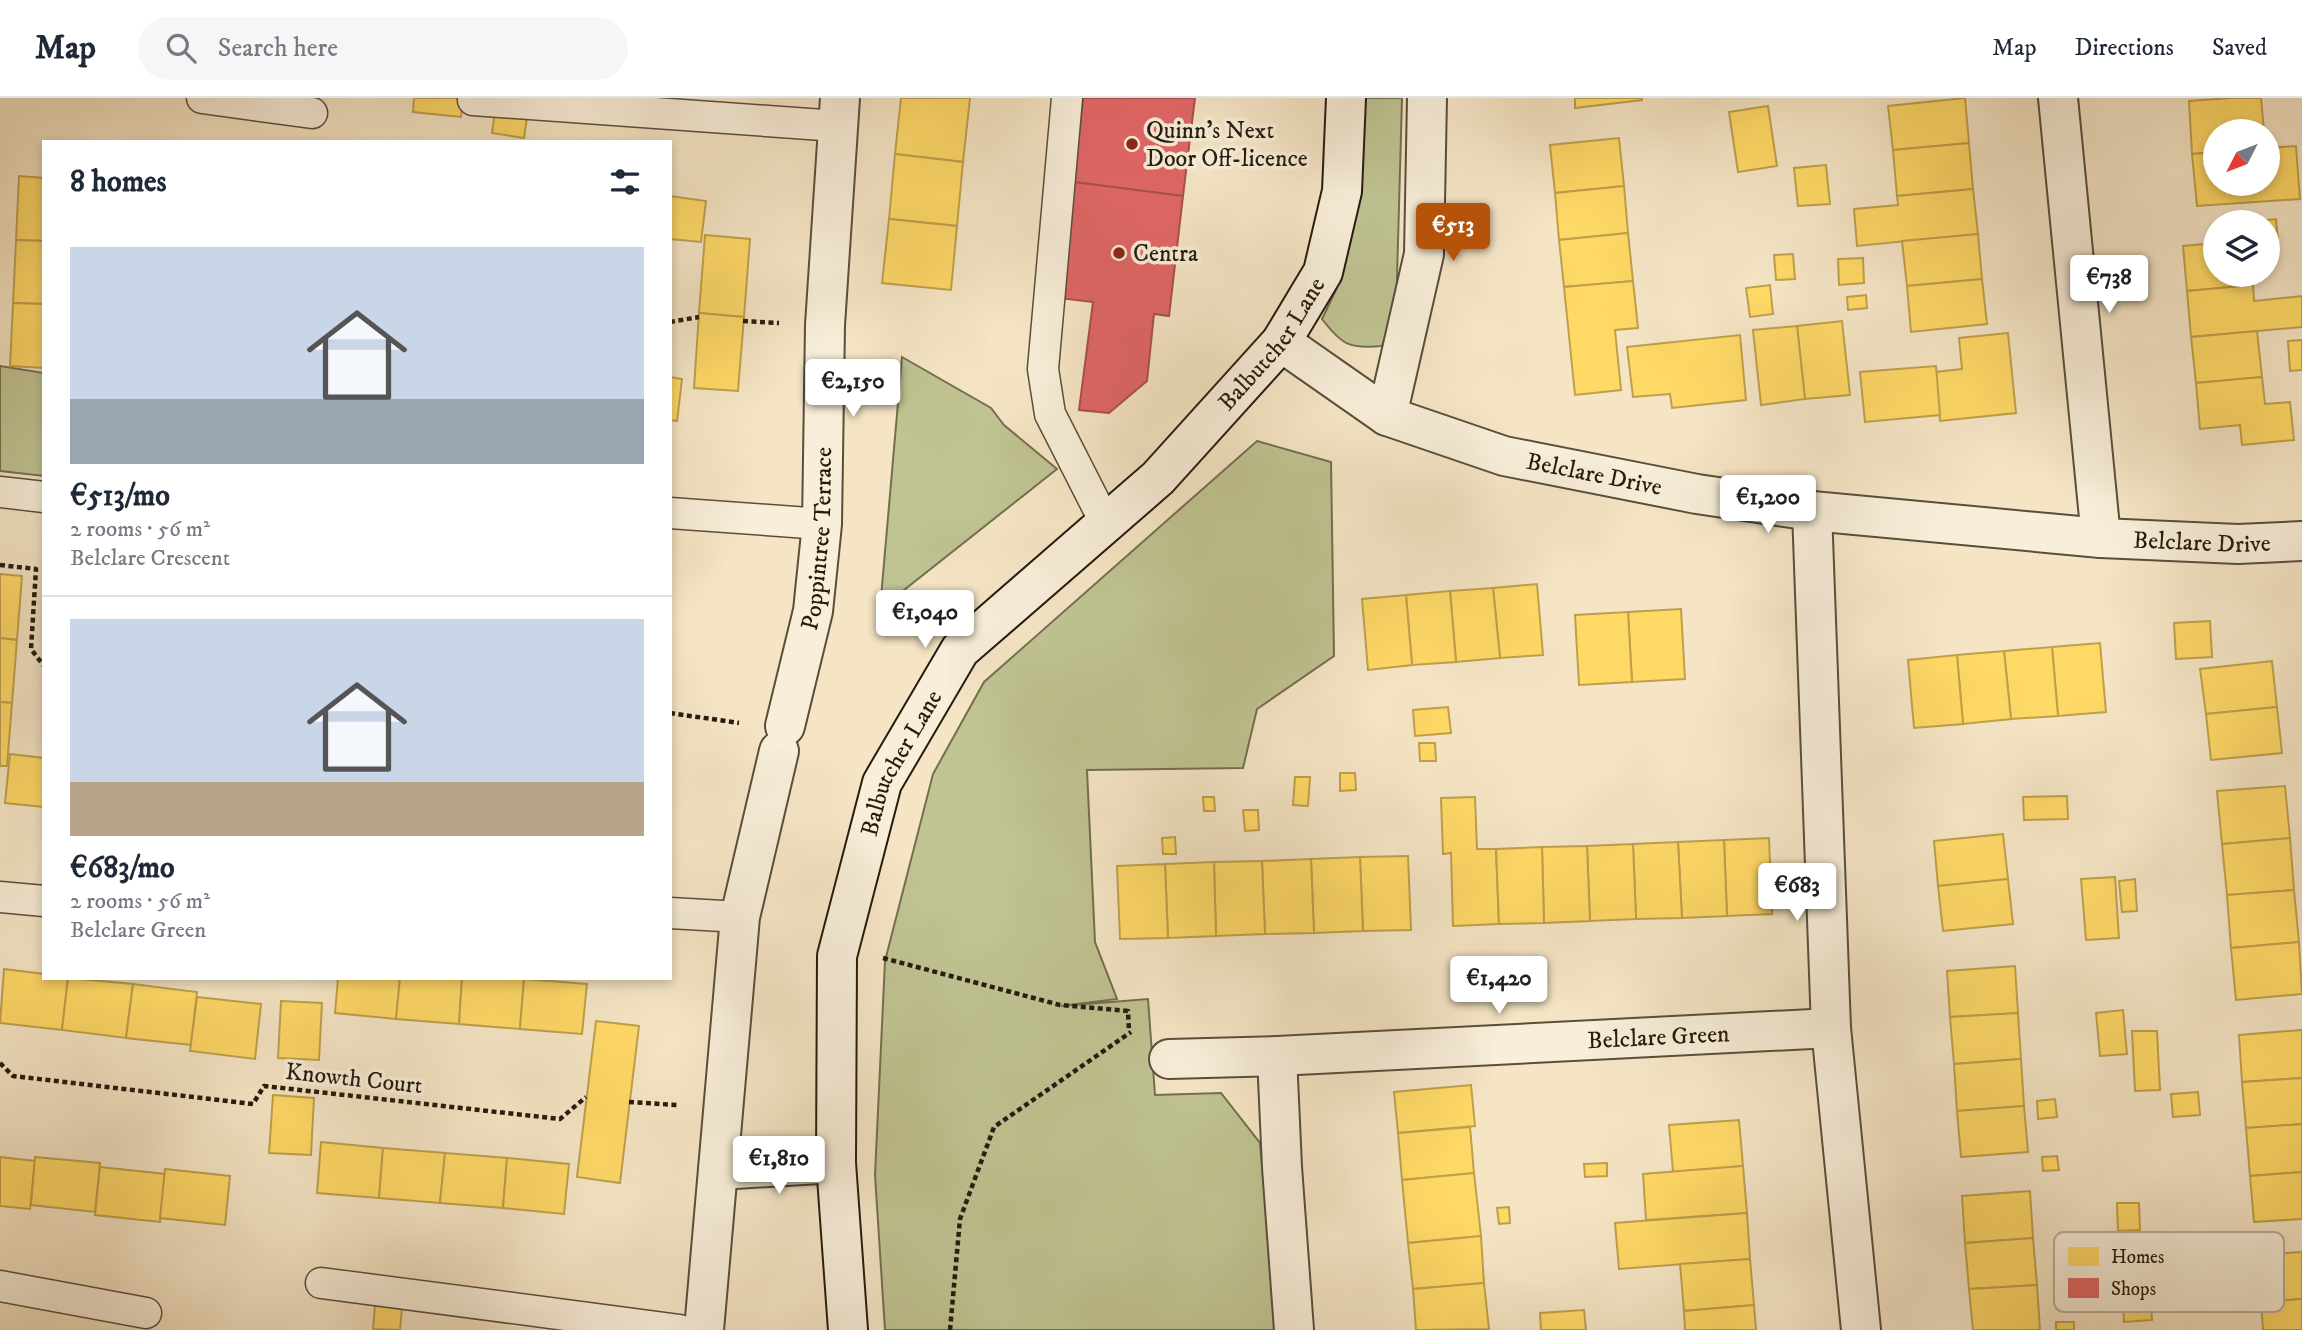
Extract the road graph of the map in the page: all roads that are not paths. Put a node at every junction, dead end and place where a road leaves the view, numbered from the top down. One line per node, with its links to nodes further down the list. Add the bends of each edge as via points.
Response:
1 (202, 98): 8 (lane)
2 (1067, 98): 16 (lane, via 1043,369 1050,414)
3 (1346, 98): 9 (street, Balbutcher Lane, via 1342,191 1322,272)
4 (1427, 98): 10 (street, via 1424,254)
5 (2058, 98): 17 (street, Belclare Drive)
6 (473, 100): 7 (lane)
7 (839, 112): 15 (street, Poppintree Terrace, via 825,325)
8 (312, 113)
9 (1281, 342): 10 (street, Belclare Drive); 16 (street, Balbutcher Lane, via 1158,478)
10 (1387, 416): 13 (street, Belclare Drive, via 1504,456)
11 (0, 492): 12 (lane)
12 (42, 497)
13 (1812, 511): 17 (street, Belclare Drive); 23 (street)
14 (672, 513): 15 (lane)
15 (822, 524): 22 (street, Poppintree Terrace, via 813,611 771,734)
16 (1106, 524): 26 (street, Balbutcher Lane, via 960,650 882,783 837,956)
17 (2101, 538): 18 (street, Belclare Drive, via 2238,544)
18 (2302, 541)
19 (0, 897): 20 (lane)
20 (42, 901)
21 (672, 913): 22 (lane)
22 (740, 917): 27 (street, Poppintree Terrace)
23 (1831, 1028): 24 (street, Belclare Green); 35 (street)
24 (1277, 1056): 25 (street, Belclare Green); 34 (street)
25 (1169, 1059)
26 (836, 1163): 27 (street); 33 (street, Balbutcher Lane)
27 (718, 1170): 32 (street, Poppintree Terrace)
28 (321, 1283): 31 (lane)
29 (0, 1286): 30 (lane)
30 (146, 1313)
31 (680, 1330)
32 (704, 1330)
33 (848, 1330)
34 (1294, 1330)
35 (1861, 1330)

